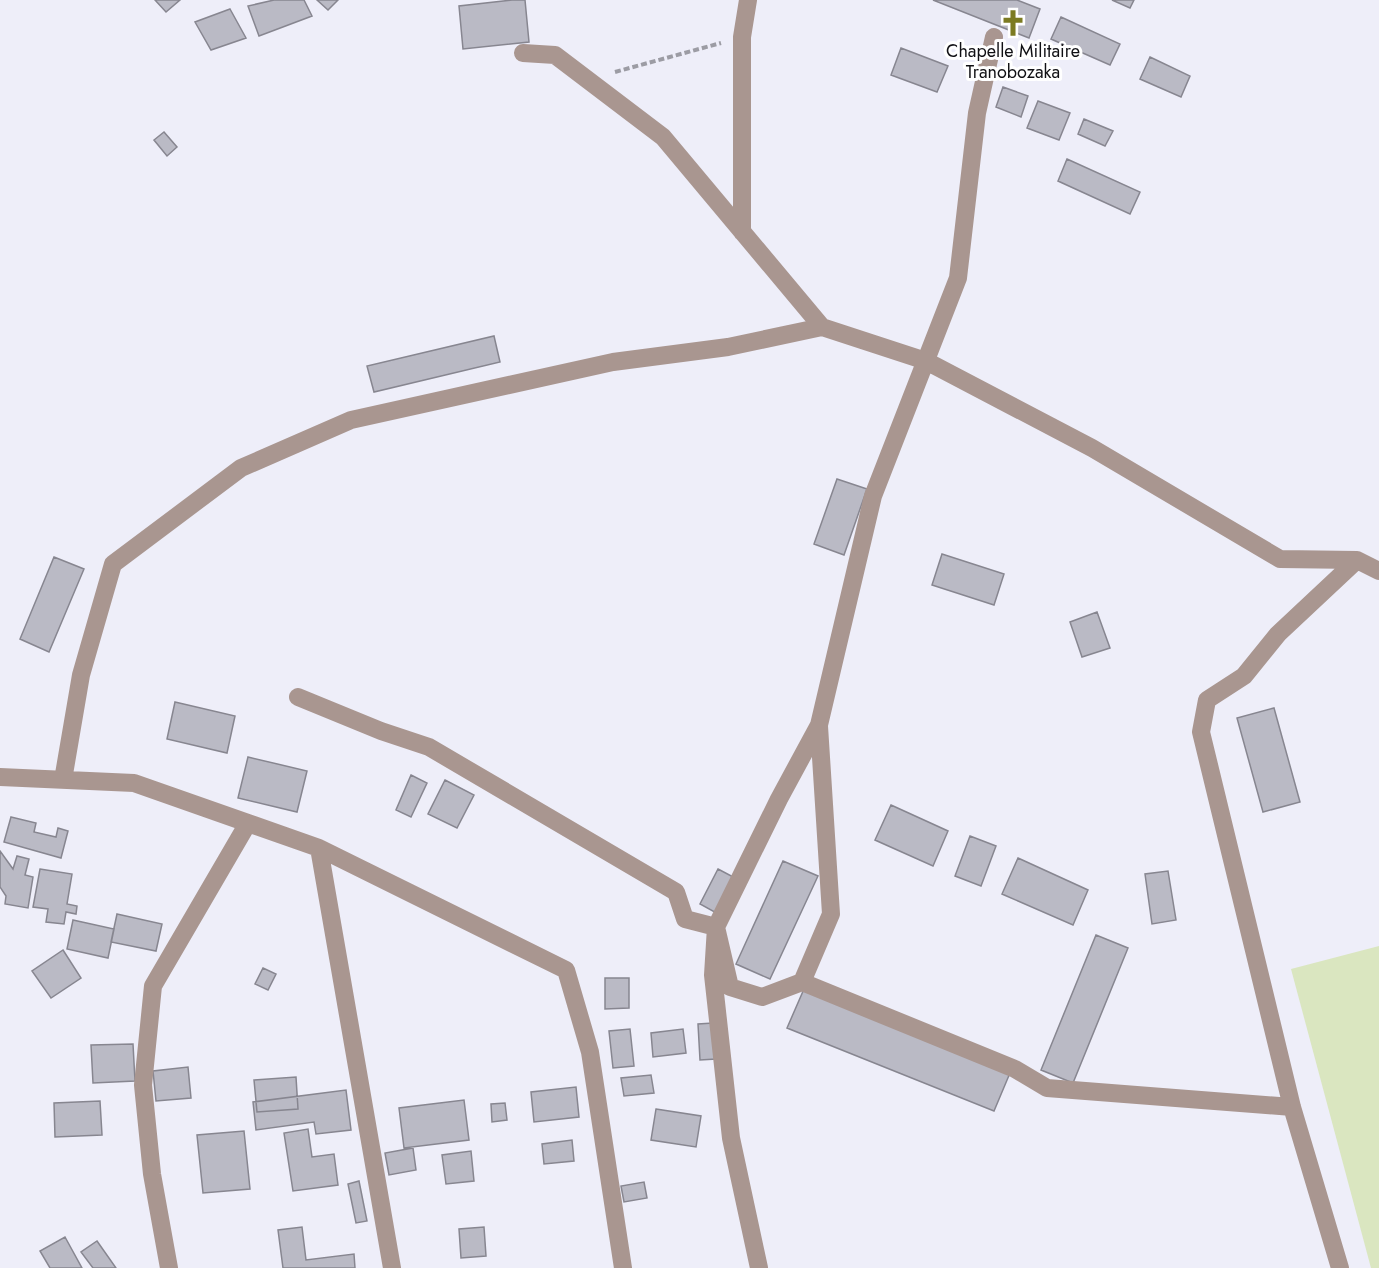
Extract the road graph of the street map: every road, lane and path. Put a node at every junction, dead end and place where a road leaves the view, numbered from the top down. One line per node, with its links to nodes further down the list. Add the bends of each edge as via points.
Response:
1 (748, 0): 2 (street)
2 (742, 37): 5 (path); 6 (street)
3 (994, 37): 8 (street, via 977,113 958,278)
4 (523, 53): 5 (street, via 555,55)
5 (588, 80): 6 (street, via 663,137)
6 (742, 232): 7 (street)
7 (822, 327): 8 (street); 14 (street, via 728,347 613,362 351,420 241,468 113,564 81,675)
8 (926, 361): 9 (street, via 1092,448 1280,560); 12 (street, via 873,496)
9 (1357, 560): 10 (street); 19 (street, via 1278,634 1244,676 1207,700 1201,732)
10 (1379, 571)
11 (298, 697): 17 (street, via 429,747 676,892 685,919)
12 (819, 725): 17 (street); 18 (street, via 831,914)
13 (0, 777): 14 (street)
14 (63, 780): 15 (street, via 134,783)
15 (248, 823): 16 (street); 20 (street, via 153,986 143,1085 152,1174)
16 (319, 848): 21 (street); 22 (street, via 566,970 590,1052)
17 (717, 927): 18 (street, via 730,987 762,997); 23 (street, via 713,975 731,1138)
18 (802, 982): 19 (street, via 1015,1069 1047,1088)
19 (1292, 1107): 24 (street)
20 (170, 1268)
21 (392, 1268)
22 (623, 1268)
23 (759, 1268)
24 (1340, 1268)

